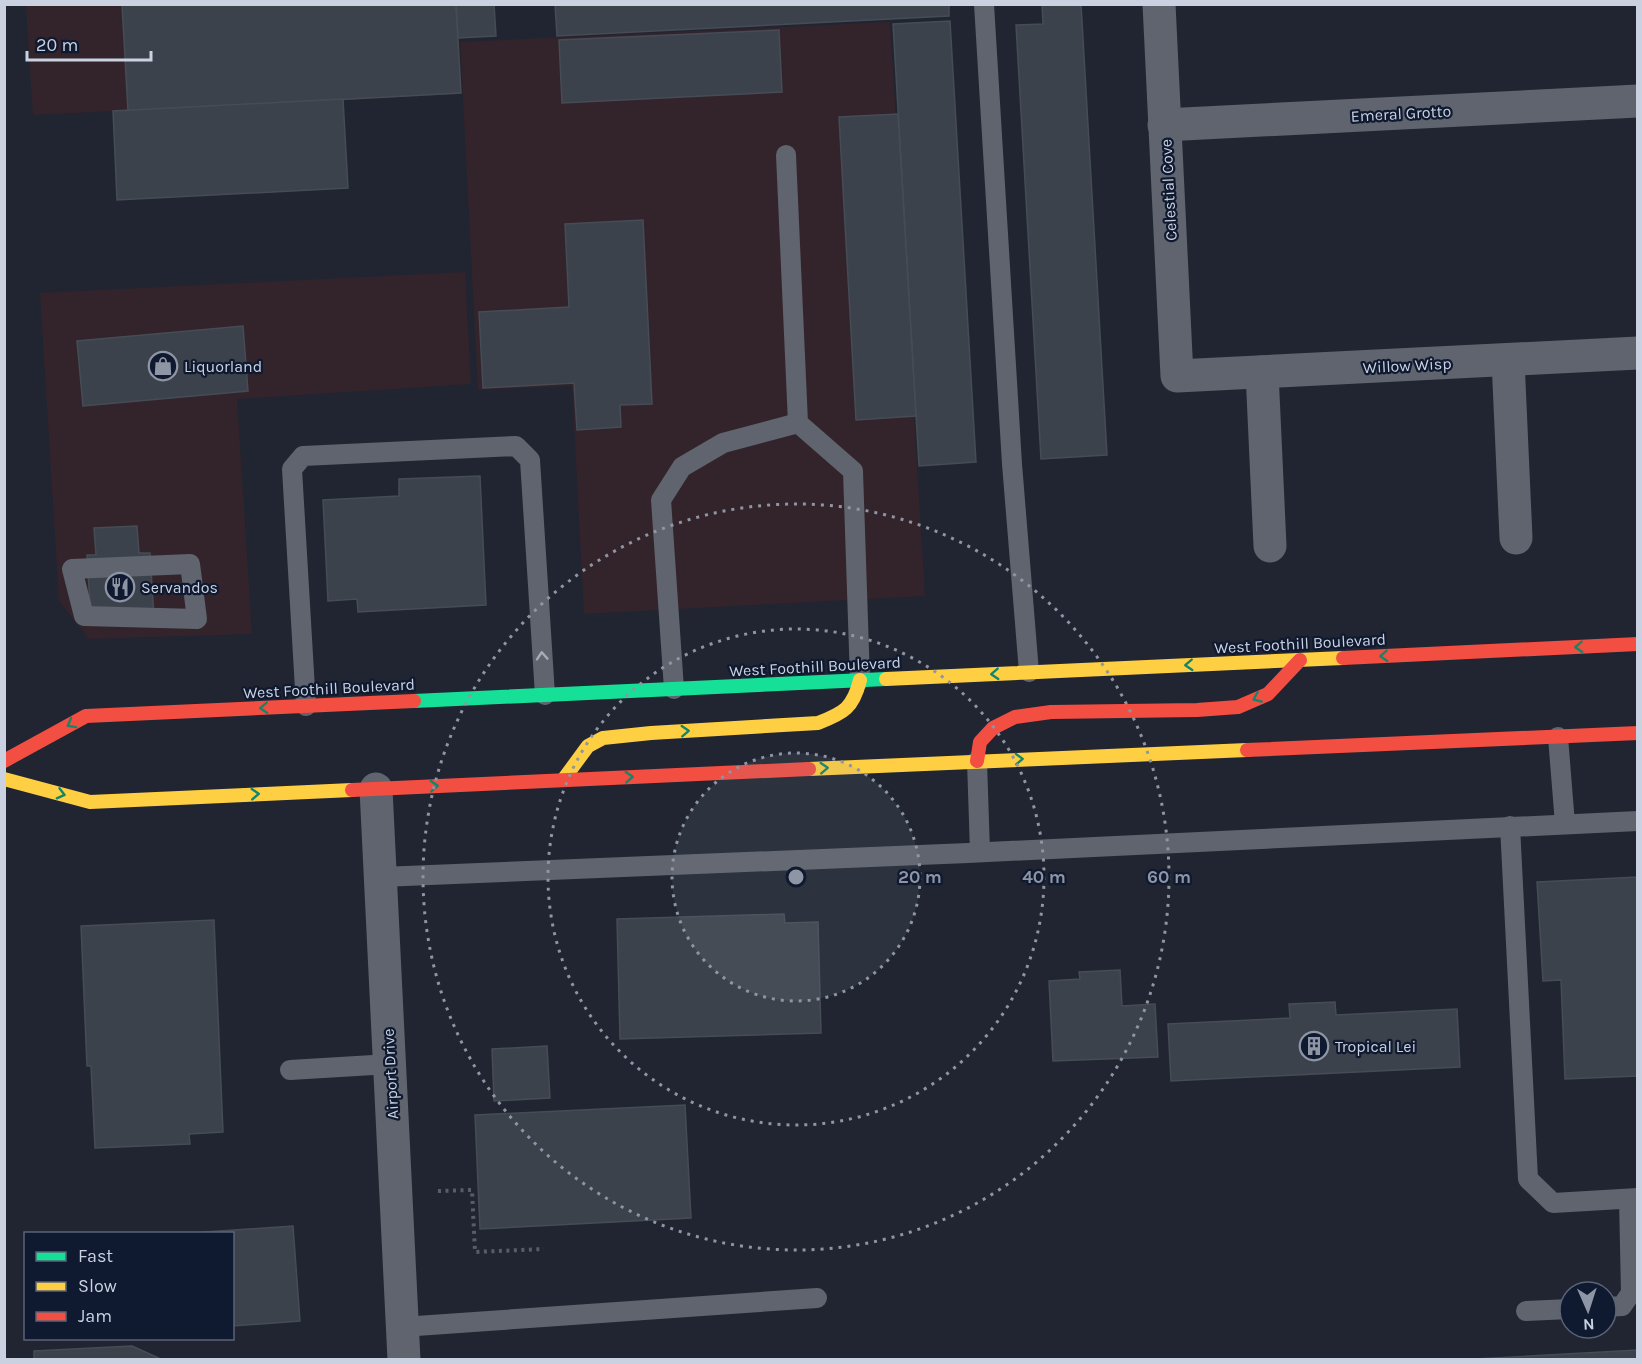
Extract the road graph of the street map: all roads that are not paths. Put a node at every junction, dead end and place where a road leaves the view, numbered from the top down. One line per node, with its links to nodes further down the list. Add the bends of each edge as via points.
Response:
1 (984, 4): 16 (lane)
2 (1159, 4): 4 (street, Celestial Cove)
3 (1638, 101): 4 (street, Emeral Grotto)
4 (1164, 125): 9 (street, Celestial Cove)
5 (786, 155): 10 (lane)
6 (1638, 353): 7 (street, Willow Wisp)
7 (1508, 360): 8 (street, Willow Wisp); 11 (street)
8 (1262, 372): 9 (street, Willow Wisp); 12 (street)
9 (1177, 376)
10 (798, 423): 17 (lane, via 853,471); 18 (lane, via 723,444 682,467 662,501)
11 (1516, 538)
12 (1270, 546)
13 (72, 569): 13 (lane, via 84,616 197,619 190,564)
14 (1638, 644): 15 (main road, West Foothill Boulevard, one-way to 15)
15 (1300, 660): 16 (main road, West Foothill Boulevard, one-way to 16); 24 (main road, one-way to 24, via 1268,693 1238,707 1051,712 1015,717 993,728 980,742)
16 (1029, 672): 17 (main road, West Foothill Boulevard, one-way to 17)
17 (860, 680): 18 (main road, West Foothill Boulevard); 26 (main road, one-way to 17, via 588,746 603,738 818,723 841,714 856,699)
18 (674, 689): 19 (main road, West Foothill Boulevard)
19 (545, 695): 20 (main road, West Foothill Boulevard); 20 (lane, one-way to 20, via 530,460 516,446 505,446 303,456 292,469)
20 (306, 706): 23 (main road, West Foothill Boulevard, one-way to 23, via 86,716)
21 (1638, 733): 22 (main road)
22 (1558, 737): 24 (main road, one-way to 22); 29 (lane)
23 (4, 761)
24 (977, 761): 26 (main road, one-way to 24); 31 (lane)
25 (4, 779): 27 (main road, one-way to 27, via 90,802)
26 (562, 780): 27 (main road, one-way to 26)
27 (376, 789): 32 (street, Airport Drive)
28 (1638, 821): 29 (lane)
29 (1565, 824): 30 (lane)
30 (1510, 826): 31 (lane); 35 (lane, via 1528,1179 1553,1203)
31 (980, 852): 32 (lane)
32 (381, 877): 33 (street, Airport Drive)
33 (390, 1064): 34 (lane); 40 (street, Airport Drive)
34 (290, 1070)
35 (1633, 1198): 37 (lane, via 1631,1293)
36 (817, 1298): 40 (lane)
37 (1618, 1306)
38 (1558, 1310): 39 (lane)
39 (1526, 1311)
40 (402, 1327): 41 (street, Airport Drive)
41 (404, 1359)

